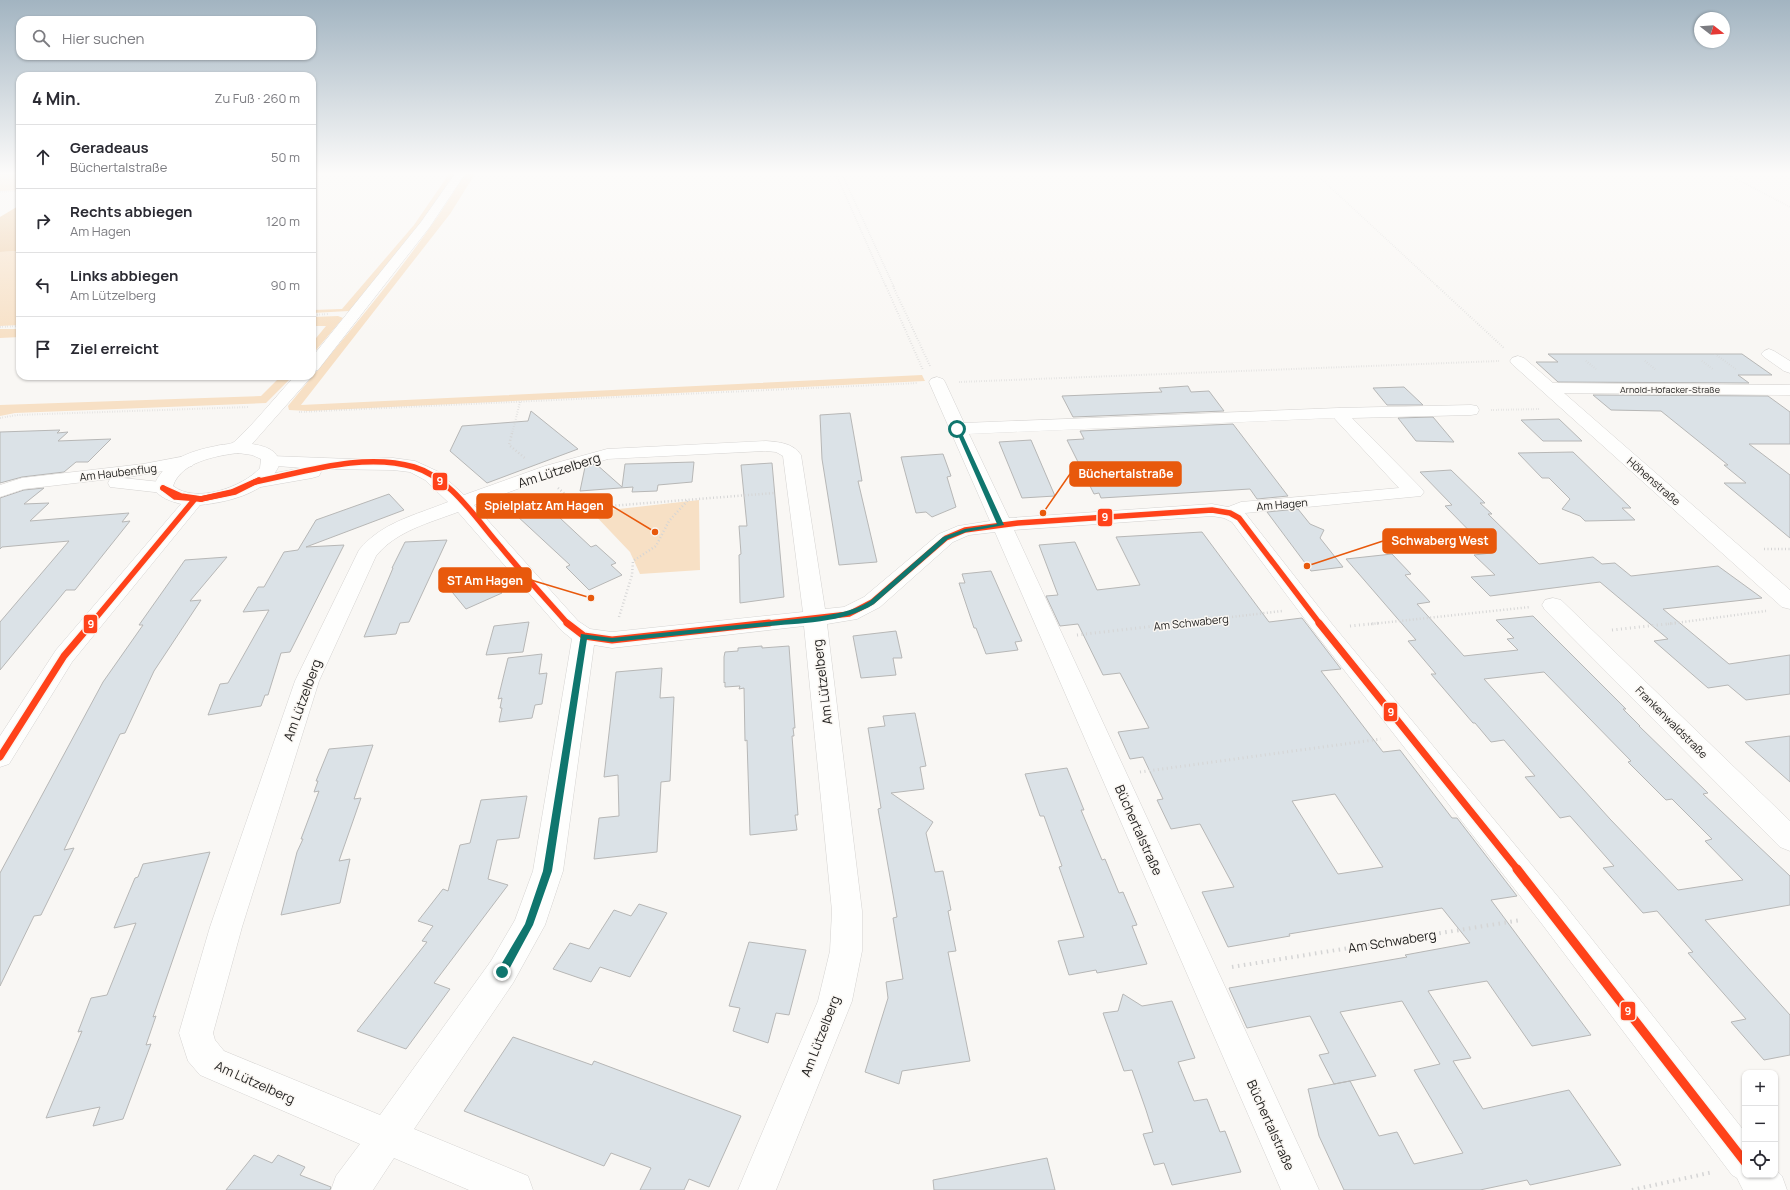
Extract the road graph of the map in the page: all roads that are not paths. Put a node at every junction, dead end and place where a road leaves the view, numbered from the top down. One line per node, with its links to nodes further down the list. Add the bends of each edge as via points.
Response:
1 (422, 230): 4 (street)
2 (1769, 354): 5 (street)
3 (1518, 361): 8 (street, Höhenstraße)
4 (316, 362)
5 (1790, 368)
6 (300, 380): 13 (street)
7 (933, 383): 12 (street, Büchertalstraße)
8 (1549, 388): 9 (street, Arnold-Hofacker-Straße); 25 (street, Höhenstraße)
9 (1790, 390)
10 (1471, 410): 11 (street)
11 (1338, 413): 12 (street); 23 (street, Am Hagen, via 1414,492 1241,508)
12 (957, 429): 24 (street, Büchertalstraße)
13 (238, 448): 14 (street, via 260,450 269,454); 15 (street, via 214,452)
14 (272, 461): 16 (street); 18 (street, via 270,469)
15 (186, 462): 17 (street, Am Haubenflug, via 143,470); 19 (street, via 170,472 164,480)
16 (351, 465): 18 (street); 22 (street, via 393,464 415,467 432,476)
17 (49, 480): 19 (street, Am Haubenflug); 20 (street, Am Haubenflug)
18 (255, 482): 21 (street, via 231,493)
19 (163, 487): 21 (street, via 168,495)
20 (0, 490)
21 (194, 500): 29 (street, via 64,656)
22 (462, 504): 27 (street, Am Lützelberg, via 543,474 608,454 775,446 788,450 792,454); 28 (street, via 570,626); 31 (street, Am Lützelberg, via 390,532 377,541 366,554 307,681 226,927 196,1033 200,1050 212,1064)
23 (1230, 513): 24 (street, Am Hagen, via 1212,510); 32 (street, via 1239,518 1553,914)
24 (1001, 525): 27 (street, Am Hagen, via 965,530 946,538 861,609 849,614); 36 (street, Büchertalstraße)
25 (1790, 602)
26 (1553, 604): 30 (street, Frankenwaldstraße)
27 (815, 619): 28 (street, Am Hagen); 35 (street, Am Lützelberg, via 847,910 846,951 835,1001)
28 (598, 638): 31 (street, via 548,871 529,925 502,972)
29 (0, 757)
30 (1790, 839)
31 (386, 1138): 33 (street); 34 (street, Am Lützelberg)
32 (1741, 1169): 37 (street)
33 (350, 1190)
34 (514, 1190)
35 (757, 1190)
36 (1300, 1190)
37 (1768, 1190)

